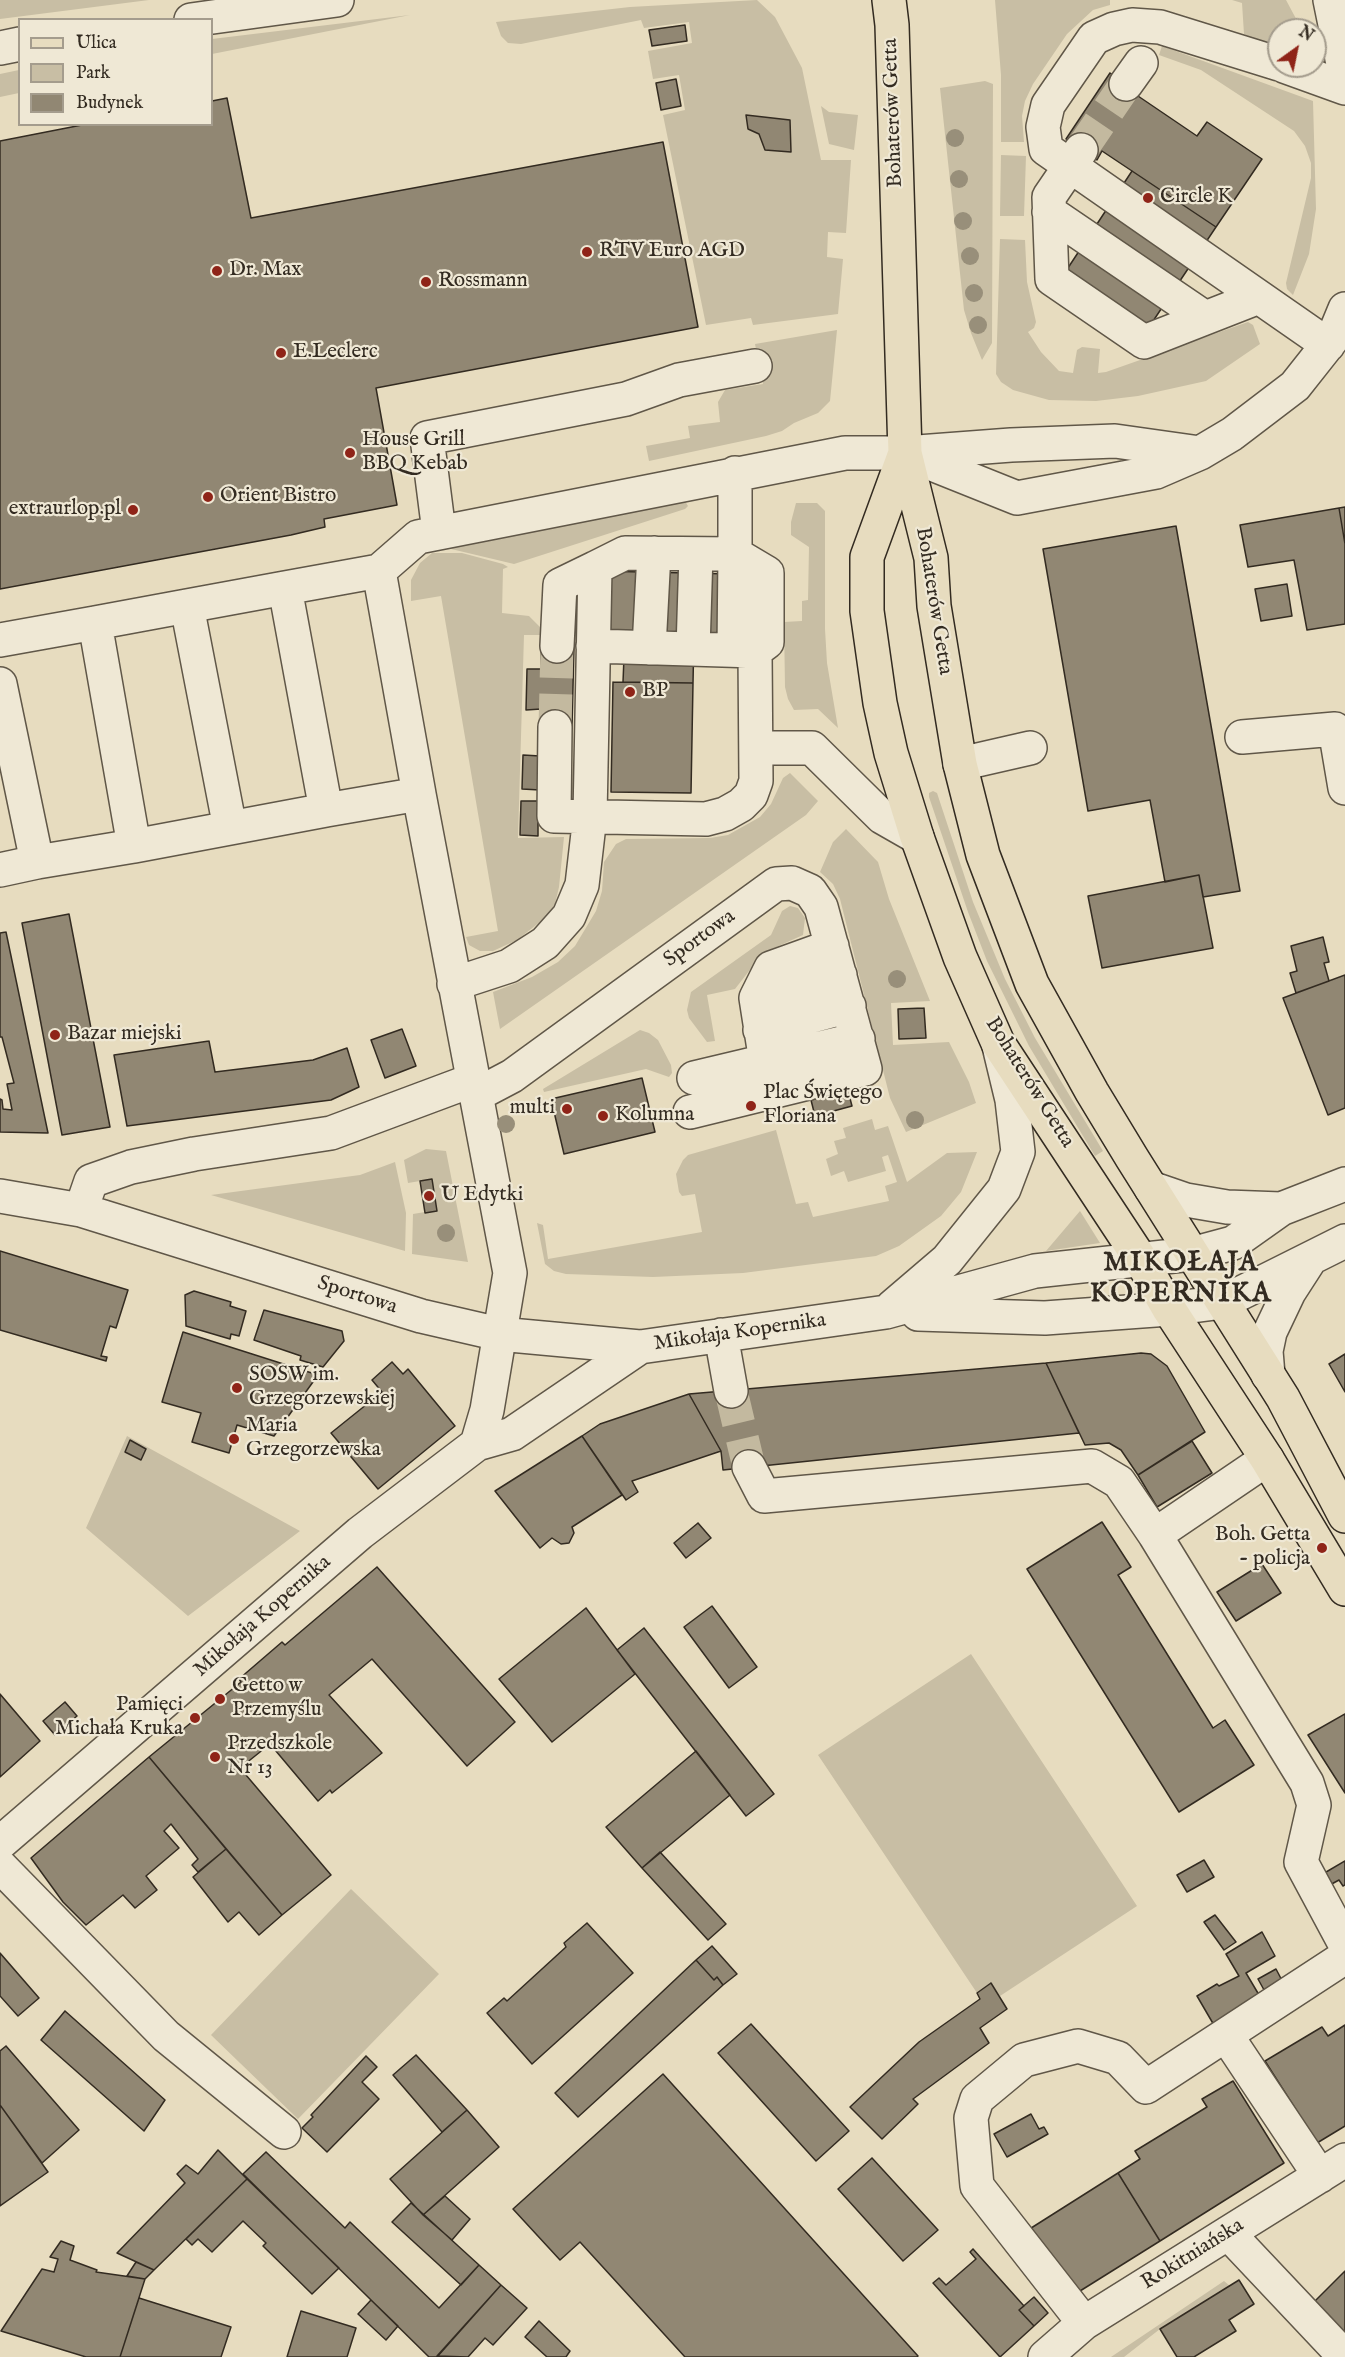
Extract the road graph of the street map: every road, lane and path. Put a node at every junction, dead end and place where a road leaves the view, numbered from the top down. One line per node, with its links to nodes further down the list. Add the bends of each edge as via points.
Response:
1 (337, 0): 4 (street)
2 (1330, 0): 8 (street)
3 (891, 12): 18 (main road, Bohaterów Getta)
4 (206, 18)
5 (18, 44): 6 (street)
6 (0, 48)
7 (1267, 60): 11 (street, via 1160,27 1131,25 1094,38 1048,105 1043,127 1046,149)
8 (1345, 63)
9 (1317, 78): 10 (street)
10 (1345, 88)
11 (1076, 158): 12 (street, via 1049,198); 13 (street)
12 (1049, 212): 15 (street); 15 (street, via 1052,279 1144,342)
13 (1259, 297): 15 (street); 16 (street)
14 (1345, 309): 16 (street)
15 (1205, 318)
16 (1328, 345): 19 (street, via 1295,386)
17 (755, 366): 21 (street, via 679,380 626,399 427,438)
18 (905, 453): 19 (street, via 1115,441); 19 (street, via 1017,498 1156,472); 20 (street, via 845,453); 41 (main road, Bohaterów Getta, via 931,558 934,606); 47 (main road, Bohaterów Getta, via 867,557 867,610 891,753)
19 (1200, 453)
20 (735, 473): 21 (street); 24 (street)
21 (439, 532): 26 (street, via 418,537)
22 (654, 553): 23 (street); 25 (street, via 625,553); 33 (street)
23 (696, 554): 24 (street); 34 (street)
24 (735, 554): 35 (street, via 768,573 767,642)
25 (595, 568): 31 (street, via 560,585); 32 (street)
26 (379, 572): 27 (street); 43 (street)
27 (285, 588): 28 (street); 44 (street)
28 (187, 606): 29 (street); 46 (street)
29 (95, 623): 30 (street); 48 (street)
30 (0, 640)
31 (557, 646)
32 (593, 646): 33 (street); 45 (street)
33 (649, 648): 34 (street)
34 (693, 649): 35 (street)
35 (744, 651): 39 (street)
36 (0, 684): 49 (street)
37 (555, 727): 45 (street, via 554,816)
38 (1242, 737): 42 (street, via 1335,729)
39 (756, 748): 45 (street, via 756,781 751,795 725,814 706,819); 47 (street, via 812,748 882,817)
40 (1030, 748): 41 (street)
41 (960, 764): 62 (main road, Bohaterów Getta, via 983,855 1032,984)
42 (1345, 788)
43 (418, 794): 44 (street); 52 (street)
44 (326, 810): 46 (street)
45 (590, 816): 52 (street, via 582,885 569,916 544,943 509,966)
46 (230, 828): 48 (street)
47 (917, 837): 56 (main road, Bohaterów Getta, via 960,957)
48 (134, 846): 49 (street)
49 (37, 862): 50 (street)
50 (0, 870)
51 (836, 960): 53 (street); 54 (street, via 771,968 756,998); 59 (street, Sportowa, via 821,907 810,891 792,883 776,884 512,1076)
52 (454, 984): 59 (street)
53 (849, 1006): 54 (street); 55 (street)
54 (760, 1030): 57 (street)
55 (858, 1039): 57 (street); 60 (street, via 865,1069)
56 (998, 1042): 68 (main road, Bohaterów Getta); 72 (street, via 1012,1100 1018,1152 1004,1189 947,1260)
57 (766, 1062): 58 (street)
58 (694, 1078)
59 (474, 1087): 65 (street, Sportowa, via 331,1132 131,1167 91,1181); 73 (street, via 510,1273)
60 (690, 1112)
61 (1345, 1184): 64 (street, Mikołaja Kopernika)
62 (1151, 1188): 64 (street, Mikołaja Kopernika, via 1227,1208); 67 (main road, Bohaterów Getta)
63 (0, 1196): 65 (street, Sportowa)
64 (1281, 1209): 67 (street, Mikołaja Kopernika, via 1233,1243)
65 (81, 1210): 73 (street, Sportowa, via 421,1316)
66 (1345, 1241): 69 (street, Mikołaja Kopernika)
67 (1192, 1254): 68 (street, Mikołaja Kopernika); 70 (main road, Bohaterów Getta)
68 (1141, 1260): 71 (main road, Bohaterów Getta); 72 (street, Mikołaja Kopernika, via 1035,1272)
69 (1309, 1261): 70 (street, Mikołaja Kopernika); 76 (street, via 1270,1332 1266,1351)
70 (1223, 1302): 71 (street, Mikołaja Kopernika); 76 (main road, Bohaterów Getta)
71 (1169, 1308): 72 (street, Mikołaja Kopernika, via 1045,1318); 79 (main road, Bohaterów Getta)
72 (886, 1312): 74 (street, Mikołaja Kopernika)
73 (499, 1334): 75 (street, Sportowa); 78 (street, via 487,1410)
74 (721, 1335): 75 (street, Mikołaja Kopernika); 77 (street)
75 (640, 1347): 78 (street, Mikołaja Kopernika, via 512,1434)
76 (1268, 1375): 81 (main road, Bohaterów Getta)
77 (731, 1391)
78 (477, 1444): 84 (street, Mikołaja Kopernika, via 360,1533)
79 (1267, 1459): 82 (street); 83 (main road, Bohaterów Getta)
80 (749, 1467): 82 (street, via 764,1496 1092,1466 1119,1482)
81 (1345, 1516)
82 (1155, 1535): 86 (street, via 1307,1783 1314,1805 1301,1862)
83 (1345, 1589)
84 (0, 1843)
85 (0, 1866): 89 (street, via 165,2036)
86 (1345, 1944)
87 (1345, 1957): 88 (street)
88 (1226, 2035): 90 (street); 92 (street, via 1146,2086 1118,2058 1078,2046 1024,2060 976,2099 971,2118 977,2186)
89 (284, 2132)
90 (1332, 2168): 91 (street, Rokitniańska)
91 (1228, 2233): 92 (street, Rokitniańska); 94 (street)
92 (1084, 2323): 93 (street, Rokitniańska)
93 (1045, 2357)
94 (1345, 2357)

